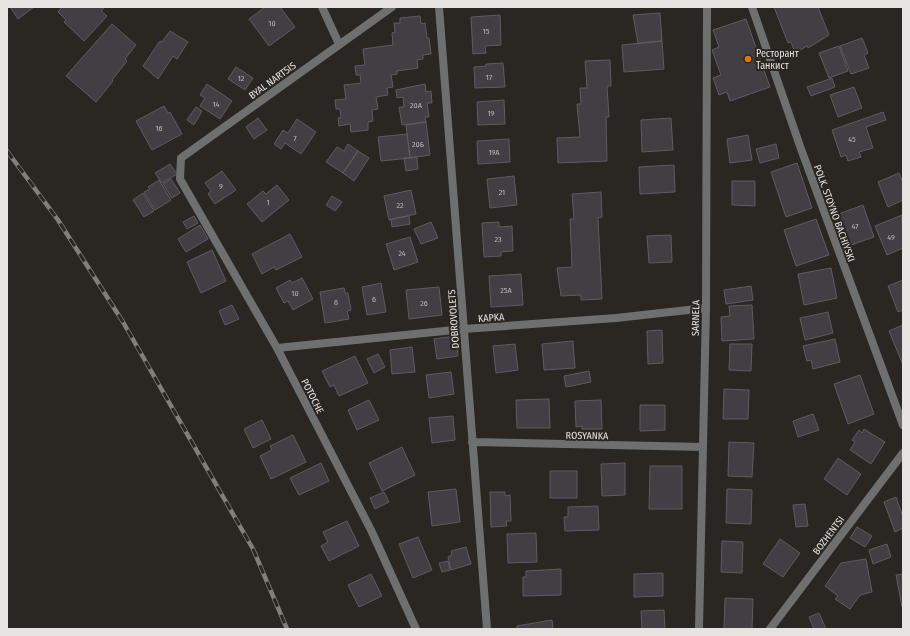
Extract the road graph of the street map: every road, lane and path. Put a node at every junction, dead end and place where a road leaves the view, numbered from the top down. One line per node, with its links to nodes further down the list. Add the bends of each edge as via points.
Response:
1 (322, 7): 6 (street)
2 (392, 7): 6 (street, BYAL NARTSIS)
3 (439, 7): 9 (street, DOBROVOLETS)
4 (707, 7): 8 (street, SARNELA)
5 (752, 7): 11 (street, POLK. STOYNO BACHIYSKI, via 801,149)
6 (339, 44): 7 (street, BYAL NARTSIS, via 181,158)
7 (180, 179): 10 (street, POTOCHE)
8 (706, 308): 9 (street, KAPKA, via 616,318); 13 (street, SARNELA)
9 (464, 329): 10 (street, KAPKA); 12 (street, DOBROVOLETS)
10 (278, 348): 15 (street, POTOCHE, via 371,530)
11 (903, 424)
12 (472, 442): 13 (street, ROSYANKA); 16 (street, DOBROVOLETS)
13 (703, 447): 17 (street, SARNELA)
14 (903, 454): 18 (street, BOZHENTSI)
15 (416, 629)
16 (487, 629)
17 (699, 629)
18 (770, 629)

